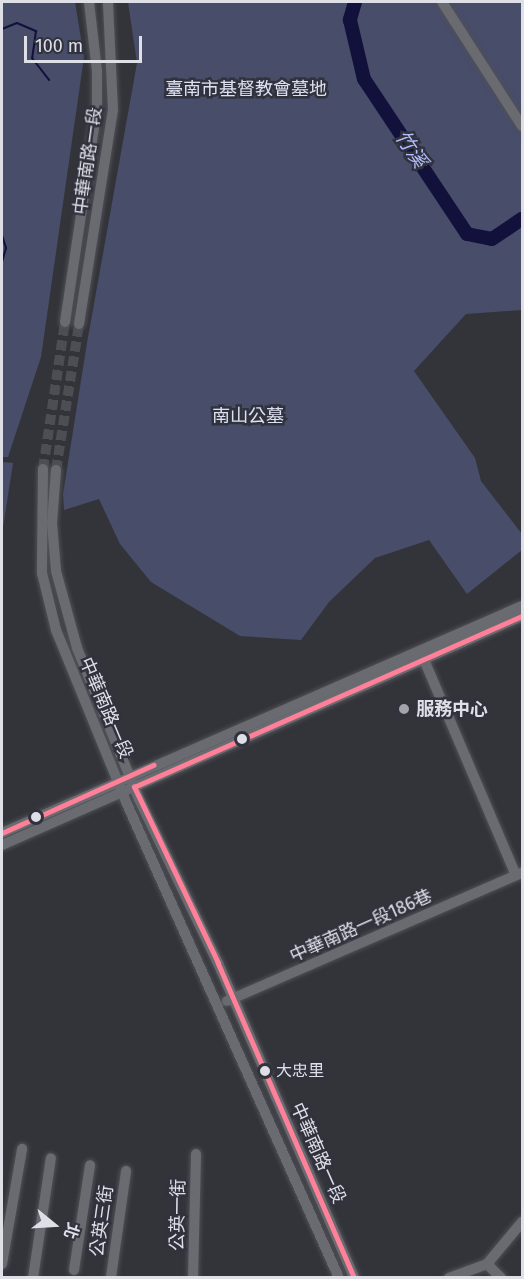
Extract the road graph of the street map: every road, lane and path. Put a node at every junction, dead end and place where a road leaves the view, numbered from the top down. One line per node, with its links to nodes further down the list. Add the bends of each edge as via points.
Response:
1 (89, 2): 5 (street, 中華南路一段, via 98,71 97,107)
2 (108, 2): 6 (street, 中華南路一段, via 112,110)
3 (442, 2): 4 (street)
4 (522, 126)
5 (65, 322)
6 (79, 324)
7 (43, 469): 13 (street, 中華南路一段, via 42,573 59,640)
8 (56, 470): 12 (street, 中華南路一段, via 52,523 56,571 66,617)
9 (522, 606): 11 (street)
10 (522, 616): 11 (street)
11 (422, 655): 12 (street); 14 (street); 17 (street)
12 (130, 775): 13 (street); 14 (street, 中華南路一段)
13 (121, 786): 14 (street); 15 (street); 16 (street); 19 (street, 中華南路一段)
14 (134, 787): 18 (street, 中華南路一段)
15 (2, 833)
16 (2, 845)
17 (519, 874): 18 (street, 中華南路一段186巷)
18 (233, 999): 19 (street, 中華南路一段186巷); 33 (street, 中華南路一段)
19 (218, 1004): 32 (street, 中華南路一段)
20 (22, 1149): 26 (street)
21 (196, 1154): 31 (street, 公英一街)
22 (51, 1158): 30 (street)
23 (90, 1165): 28 (street)
24 (126, 1171): 29 (street, 公英三街)
25 (522, 1222): 27 (street)
26 (2, 1264)
27 (487, 1264): 34 (street); 35 (street)
28 (74, 1270)
29 (111, 1277)
30 (33, 1278)
31 (193, 1278)
32 (339, 1278)
33 (354, 1278)
34 (449, 1278)
35 (501, 1278)

